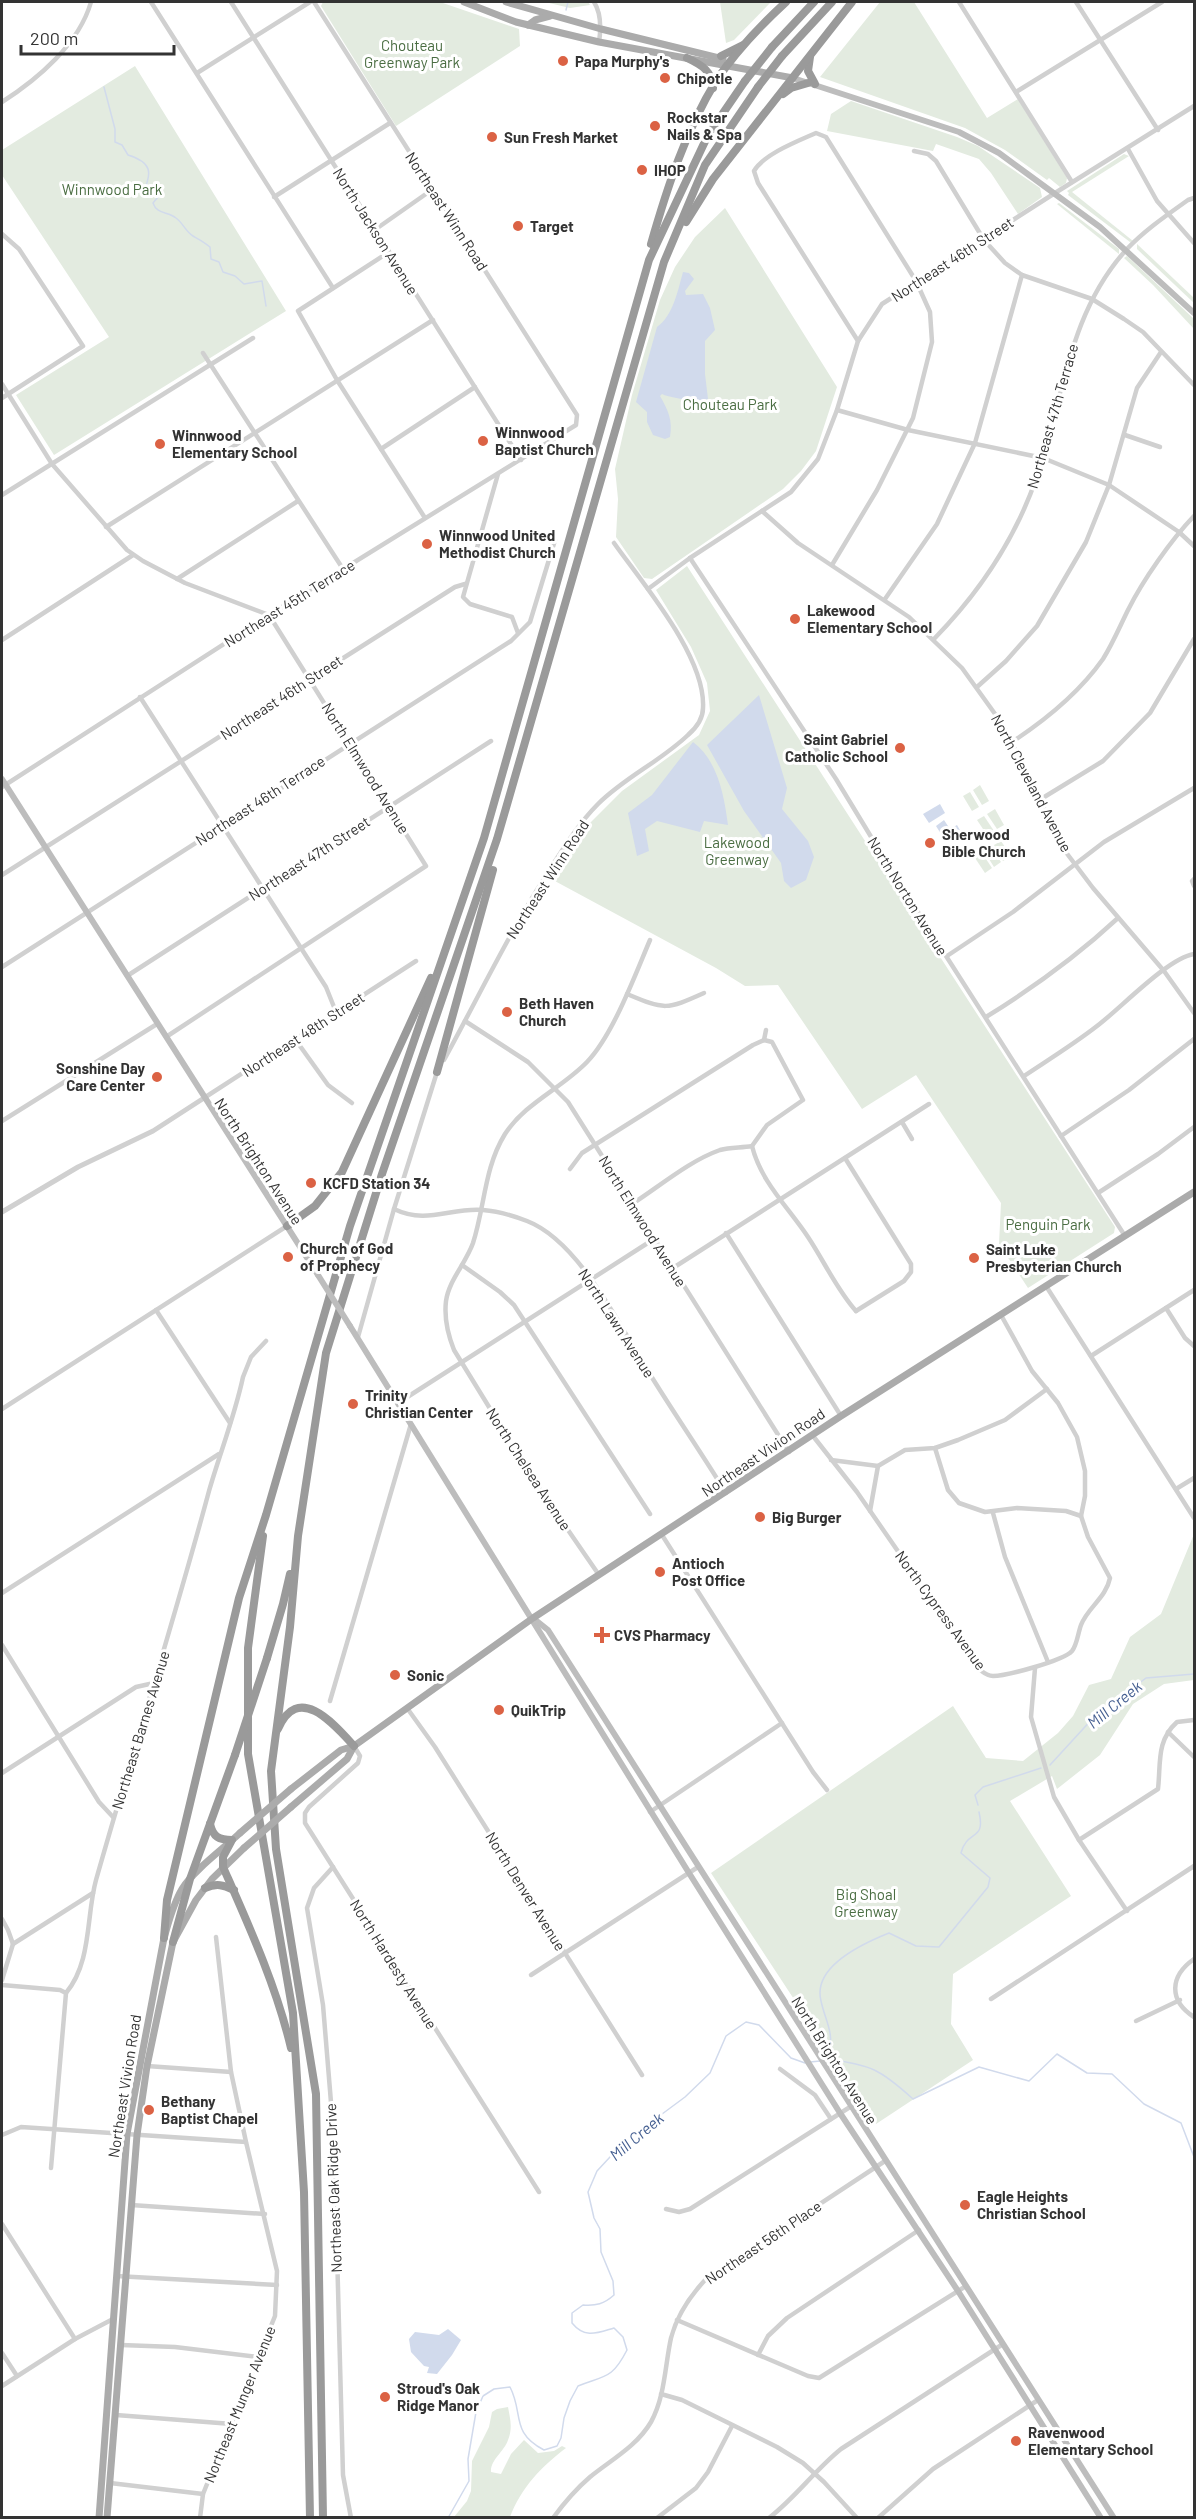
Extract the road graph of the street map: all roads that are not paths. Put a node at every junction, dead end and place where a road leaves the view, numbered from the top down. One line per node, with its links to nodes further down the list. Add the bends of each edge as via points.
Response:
1 (90, 2): 33 (street, via 84,22 63,50)
2 (151, 2): 27 (street)
3 (231, 2): 19 (street, North Jackson Avenue)
4 (309, 2): 19 (street)
5 (314, 2): 35 (street, Northeast Winn Road)
6 (464, 2): 17 (main road)
7 (506, 2): 16 (main road)
8 (594, 2): 18 (street)
9 (786, 2): 21 (highway)
10 (814, 2): 52 (highway, bridge, via 772,47 708,135)
11 (832, 2): 53 (highway, bridge, via 782,56 705,165)
12 (852, 2): 23 (highway)
13 (959, 2): 31 (street)
14 (1076, 2): 20 (street)
15 (1162, 2): 20 (street)
16 (550, 15): 17 (main road); 18 (main road)
17 (528, 25): 22 (main road)
18 (601, 29): 22 (street); 24 (main road)
19 (254, 37): 27 (street); 39 (street, North Jackson Avenue)
20 (1101, 40): 31 (street); 36 (street)
21 (748, 41): 24 (highway); 26 (highway)
22 (599, 42): 25 (main road)
23 (810, 55): 28 (highway); 29 (highway)
24 (721, 56): 26 (main road)
25 (687, 58): 26 (main road); 30 (highway, via 707,69)
26 (730, 64): 28 (main road); 30 (highway)
27 (197, 74): 43 (street)
28 (792, 78): 29 (main road); 32 (highway)
29 (811, 83): 32 (highway, via 791,88); 42 (main road, via 972,138)
30 (713, 88): 52 (highway, via 677,166 658,219)
31 (1016, 92): 40 (street)
32 (780, 97): 53 (highway, via 705,190)
33 (2, 102)
34 (1194, 106): 36 (street, Northeast 46th Street)
35 (390, 123): 39 (street); 41 (street, Northeast Winn Road)
36 (1158, 130): 37 (street, Northeast 46th Street)
37 (1128, 149): 40 (street, Northeast 46th Street); 45 (street)
38 (914, 151): 48 (street, via 936,160)
39 (332, 161): 43 (street); 46 (street, North Jackson Avenue)
40 (1072, 182): 42 (street, Northeast 46th Street)
41 (433, 189): 46 (street); 72 (street, Northeast Winn Road, via 577,415)
42 (1054, 193): 48 (street, Northeast 46th Street); 50 (main road)
43 (274, 197): 56 (street)
44 (1194, 198): 45 (street, Northeast 47th Terrace)
45 (1168, 215): 49 (street); 50 (street, Northeast 47th Terrace)
46 (376, 229): 51 (street, North Jackson Avenue)
47 (2, 234): 69 (street, via 19,249 83,346)
48 (984, 240): 54 (street); 55 (street, Northeast 46th Street)
49 (1194, 243)
50 (1127, 249): 57 (street, Northeast 47th Terrace); 58 (main road)
51 (389, 252): 56 (street); 59 (street, North Jackson Avenue)
52 (649, 260): 129 (highway, via 484,838)
53 (664, 262): 121 (highway)
54 (1022, 275): 57 (street); 76 (street)
55 (916, 281): 61 (street, Northeast 46th Street, via 882,304); 61 (street, via 824,135 816,133 791,144 758,165 754,171 758,183); 73 (street, via 930,312 932,342)
56 (333, 288): 65 (street, via 298,311)
57 (1092, 298): 62 (street, via 1143,332); 79 (street, Northeast 47th Terrace, via 1076,333)
58 (1194, 312)
59 (433, 320): 65 (street); 68 (street, North Jackson Avenue)
60 (253, 338): 64 (street)
61 (858, 341): 71 (street, Northeast 46th Street)
62 (1161, 352): 67 (street); 75 (street, via 1137,388)
63 (204, 353): 64 (street)
64 (210, 364): 74 (street); 81 (street)
65 (337, 380): 74 (street); 78 (street)
66 (2, 384): 69 (street)
67 (1194, 385)
68 (475, 387): 78 (street); 80 (street, North Jackson Avenue)
69 (9, 394): 70 (street); 81 (street)
70 (2, 398)
71 (837, 410): 73 (street); 86 (street, Northeast 46th Street, via 818,459 791,492)
72 (577, 421): 80 (street, Northeast 45th Terrace, via 573,428)
73 (908, 430): 76 (street); 96 (street, via 878,490)
74 (254, 433): 85 (street); 89 (street)
75 (1125, 435): 77 (street); 83 (street)
76 (975, 443): 79 (street); 101 (street, via 937,524)
77 (1160, 447)
78 (381, 450): 88 (street)
79 (1043, 458): 83 (street); 104 (street, Northeast 47th Terrace, via 1027,502 996,562)
80 (521, 460): 82 (street, Northeast 45th Terrace)
81 (52, 464): 84 (street); 89 (street)
82 (498, 474): 88 (street, Northeast 45th Terrace); 99 (street)
83 (1109, 485): 90 (street); 110 (street, via 1086,542 1036,626)
84 (2, 495)
85 (298, 501): 97 (street); 98 (street)
86 (762, 511): 95 (street, Northeast 46th Street); 96 (street, North Cleveland Avenue, via 790,537)
87 (1194, 516): 90 (street)
88 (425, 518): 97 (street, Northeast 45th Terrace)
89 (105, 527): 94 (street)
90 (1179, 532): 93 (street); 113 (street, via 1093,672 1055,711)
91 (555, 540): 103 (street, Northeast 46th Terrace, via 530,622)
92 (614, 543): 100 (street, Northeast Winn Road)
93 (1194, 546)
94 (133, 555): 98 (street); 106 (street)
95 (690, 558): 100 (street, Northeast 46th Street); 132 (street, North Norton Avenue)
96 (832, 565): 101 (street, North Cleveland Avenue)
97 (344, 568): 102 (street, Northeast 45th Terrace)
98 (177, 579): 102 (street)
99 (465, 584): 103 (street, via 463,597 467,602 512,617); 109 (street, Northeast 46th Street)
100 (648, 589): 142 (street, Northeast Winn Road, via 686,648 701,687 704,710 699,724 621,783 577,828 520,915)
101 (885, 599): 104 (street, North Cleveland Avenue)
102 (269, 615): 109 (street, North Elmwood Avenue); 111 (street, Northeast 45th Terrace)
103 (518, 633): 114 (street, Northeast 46th Terrace, via 493,653)
104 (934, 639): 110 (street, North Cleveland Avenue)
105 (1194, 639): 107 (street)
106 (2, 640)
107 (1189, 648): 108 (street); 118 (street, via 1150,712 1111,753)
108 (1194, 652)
109 (309, 679): 114 (street, North Elmwood Avenue); 115 (street, Northeast 46th Street)
110 (977, 687): 113 (street, North Cleveland Avenue)
111 (140, 697): 115 (street); 116 (street, Northeast 45th Terrace)
112 (491, 741): 119 (street, Northeast 47th Street)
113 (1012, 742): 118 (street, North Cleveland Avenue)
114 (350, 743): 119 (street, North Elmwood Avenue); 120 (street, Northeast 46th Terrace)
115 (181, 762): 120 (street); 122 (street, Northeast 46th Street)
116 (3, 783): 122 (main road, North Brighton Avenue)
117 (1194, 788): 123 (street)
118 (1041, 799): 123 (street, North Cleveland Avenue)
119 (389, 806): 125 (street, Northeast 47th Street); 130 (street, North Elmwood Avenue, via 426,866)
120 (222, 825): 125 (street); 126 (street, Northeast 46th Terrace)
121 (498, 839): 149 (highway); 213 (highway, via 382,1174 326,1353)
122 (45, 846): 124 (street, Northeast 46th Street); 126 (main road, North Brighton Avenue)
123 (1075, 864): 127 (street, North Cleveland Avenue); 132 (street)
124 (2, 875)
125 (262, 888): 130 (street); 136 (street, Northeast 47th Street)
126 (86, 912): 134 (street, Northeast 46th Terrace); 136 (main road, North Brighton Avenue)
127 (1118, 918): 135 (street, North Cleveland Avenue); 141 (street, via 1063,965)
128 (650, 940): 138 (street, North Chelsea Avenue)
129 (447, 945): 171 (highway, via 342,1172 315,1206); 209 (highway, via 350,1226)
130 (301, 949): 139 (street, via 326,987); 145 (street)
131 (1194, 954): 135 (street)
132 (947, 956): 141 (street, North Norton Avenue)
133 (416, 961): 139 (street, Northeast 48th Street)
134 (2, 967)
135 (1164, 971): 140 (street, North Cleveland Avenue); 150 (street, via 1098,1026)
136 (127, 976): 143 (main road, North Brighton Avenue)
137 (704, 993): 138 (street, via 666,1008)
138 (627, 994): 151 (street, North Chelsea Avenue, via 596,1052)
139 (336, 1012): 146 (street, Northeast 48th Street)
140 (1194, 1013)
141 (986, 1017): 150 (street, North Norton Avenue)
142 (465, 1021): 149 (street, Northeast Winn Road); 151 (street, North Elmwood Avenue, via 528,1062)
143 (157, 1024): 145 (main road, North Brighton Avenue); 155 (street)
144 (766, 1030): 148 (street)
145 (165, 1037): 152 (main road, North Brighton Avenue)
146 (295, 1039): 152 (street, Northeast 48th Street); 153 (street, via 328,1085)
147 (1194, 1039): 158 (street)
148 (764, 1040): 160 (street); 161 (street, via 772,1042 803,1100 767,1125)
149 (437, 1072): 168 (street, Northeast Winn Road)
150 (1024, 1076): 158 (street, North Norton Avenue)
151 (556, 1088): 160 (street, North Elmwood Avenue); 169 (street, North Chelsea Avenue, via 531,1106 506,1133 490,1166)
152 (204, 1098): 170 (street, Northeast 48th Street, via 153,1131 78,1167); 171 (main road, North Brighton Avenue)
153 (352, 1102)
154 (928, 1104): 156 (street)
155 (2, 1121)
156 (902, 1122): 159 (street); 162 (street)
157 (1194, 1126): 165 (street)
158 (1061, 1136): 165 (street, North Norton Avenue)
159 (912, 1139)
160 (595, 1145): 163 (street, via 582,1153); 167 (street, North Elmwood Avenue)
161 (752, 1146): 166 (street, via 757,1164); 167 (street, via 713,1153)
162 (845, 1158): 166 (street); 182 (street, via 911,1263 911,1272 904,1281)
163 (570, 1169)
164 (1194, 1192): 173 (main road, Northeast Vivion Road)
165 (1098, 1193): 173 (street, North Norton Avenue)
166 (779, 1199): 172 (street); 182 (street)
167 (632, 1204): 174 (street, North Elmwood Avenue)
168 (394, 1209): 169 (street, North Lawn Avenue, via 410,1216); 186 (street, Northeast Winn Road)
169 (482, 1210): 175 (street, North Chelsea Avenue); 177 (street, North Lawn Avenue, via 520,1218 542,1229 568,1251)
170 (2, 1212)
171 (287, 1226): 181 (street); 186 (main road, North Brighton Avenue, bridge)
172 (726, 1233): 176 (street); 194 (street)
173 (1125, 1236): 178 (main road, Northeast Vivion Road)
174 (654, 1239): 176 (street, North Elmwood Avenue); 177 (street)
175 (462, 1265): 185 (street, via 501,1292); 190 (street, North Chelsea Avenue, via 452,1283 446,1308 449,1336)
176 (673, 1268): 199 (street, North Elmwood Avenue)
177 (591, 1280): 185 (street); 205 (street, North Lawn Avenue)
178 (1047, 1286): 183 (main road, Northeast Vivion Road); 189 (street)
179 (1194, 1290): 180 (street)
180 (1166, 1308): 188 (street); 189 (street)
181 (156, 1311): 193 (street); 195 (street)
182 (856, 1311): 184 (street)
183 (1001, 1316): 191 (street, via 1032,1371); 194 (main road, Northeast Vivion Road)
184 (855, 1317)
185 (525, 1321): 190 (street); 208 (street)
186 (358, 1337): 192 (main road, North Brighton Avenue)
187 (266, 1341): 195 (street, Northeast Barnes Avenue, via 251,1357)
188 (1194, 1346)
189 (1091, 1356): 204 (street)
190 (461, 1361): 192 (street); 214 (street, North Chelsea Avenue, via 537,1485)
191 (1047, 1389): 198 (street, via 1005,1420); 210 (street, via 1081,1449 1086,1484)
192 (398, 1403): 196 (main road, North Brighton Avenue)
193 (2, 1409)
194 (841, 1416): 197 (main road, Northeast Vivion Road)
195 (230, 1423): 200 (street, Northeast Barnes Avenue)
196 (411, 1424): 216 (main road, North Brighton Avenue); 221 (street)
197 (813, 1436): 199 (main road, Northeast Vivion Road); 201 (street, North Cypress Avenue)
198 (935, 1448): 202 (street, via 905,1450); 207 (street, via 941,1475 952,1497 959,1503)
199 (789, 1452): 205 (main road, Northeast Vivion Road)
200 (219, 1454): 215 (street); 220 (street, Northeast Barnes Avenue)
201 (831, 1460): 202 (street); 206 (street, North Cypress Avenue)
202 (878, 1466): 206 (street)
203 (1194, 1478): 204 (street)
204 (1176, 1489): 211 (street)
205 (726, 1493): 212 (main road, Northeast Vivion Road)
206 (870, 1511): 219 (street, North Cypress Avenue, via 980,1670 993,1676)
207 (993, 1513): 210 (street, via 1017,1508 1066,1511); 218 (street, via 1005,1557)
208 (650, 1514)
209 (266, 1515): 250 (highway, via 234,1617 167,1900); 264 (highway, via 248,1648 248,1754 293,2013)
210 (1081, 1516): 218 (street, North Cypress Avenue, via 1110,1578 1106,1593 1086,1615 1071,1652)
211 (1194, 1518)
212 (662, 1535): 214 (main road, Northeast Vivion Road); 224 (street)
213 (298, 1536): 227 (highway); 235 (highway, bridge, via 267,1658)
214 (599, 1575): 216 (main road, Northeast Vivion Road)
215 (2, 1593)
216 (533, 1618): 222 (main road, Northeast Vivion Road); 232 (main road, North Brighton Avenue, via 548,1630); 233 (main road, North Brighton Avenue)
217 (2, 1645): 226 (street)
218 (1048, 1662): 219 (street, North Cypress Avenue)
219 (1035, 1668): 237 (street, via 1031,1717 1054,1797)
220 (154, 1683): 226 (street, via 136,1687); 234 (street, Northeast Barnes Avenue)
221 (330, 1701)
222 (407, 1707): 228 (main road, Northeast Vivion Road); 253 (street, North Denver Avenue)
223 (1194, 1720): 225 (street, via 1178,1722)
224 (783, 1723): 231 (street); 232 (street)
225 (1167, 1732): 229 (street); 237 (street, via 1159,1754 1158,1789)
226 (58, 1738): 230 (street); 234 (street)
227 (275, 1738): 228 (highway, via 287,1714 305,1708 327,1718); 314 (highway, via 271,1771 276,1850 316,2094)
228 (354, 1746): 236 (main road, Northeast Vivion Road, bridge, via 341,1750); 239 (main road, Northeast Vivion Road, bridge, via 347,1759); 241 (street, North Hardesty Avenue, via 360,1756 358,1763 305,1813 307,1826)
229 (1194, 1757)
230 (2, 1773)
231 (827, 1790)
232 (659, 1806): 233 (street); 240 (main road, North Brighton Avenue)
233 (650, 1812): 242 (main road, North Brighton Avenue)
234 (113, 1817): 246 (street, Northeast Barnes Avenue)
235 (210, 1824): 236 (highway, via 214,1835); 243 (highway)
236 (232, 1840): 239 (highway, via 223,1857); 243 (main road, Northeast Vivion Road)
237 (1078, 1840): 247 (street)
238 (1194, 1866): 247 (street)
239 (223, 1867): 244 (main road, Northeast Vivion Road); 245 (highway)
240 (698, 1867): 242 (street); 268 (main road, North Brighton Avenue)
241 (333, 1868): 279 (street, North Hardesty Avenue); 315 (street, Northeast Oak Ridge Drive, via 314,1888 307,1908 323,2005 334,2139 343,2475)
242 (689, 1873): 253 (street); 269 (main road, North Brighton Avenue)
243 (190, 1879): 250 (main road, Northeast Vivion Road, via 172,1908); 251 (highway)
244 (205, 1888): 245 (highway, via 214,1884); 251 (main road, Northeast Vivion Road)
245 (234, 1890): 264 (highway, via 284,2019)
246 (93, 1893): 252 (street); 258 (street, Northeast Barnes Avenue, via 86,1944)
247 (1127, 1911): 259 (street)
248 (2, 1919): 252 (street)
249 (216, 1937): 266 (street, Northeast Munger Avenue)
250 (164, 1938): 273 (main road, Northeast Vivion Road)
251 (173, 1942): 263 (main road, Northeast Vivion Road)
252 (13, 1944): 256 (street)
253 (565, 1952): 255 (street); 267 (street, North Denver Avenue)
254 (1194, 1959): 260 (street, via 1182,1967 1176,1979)
255 (531, 1975)
256 (2, 1980)
257 (2, 1985): 258 (street)
258 (66, 1992): 271 (street, Northeast Barnes Avenue)
259 (992, 1999)
260 (1180, 2000): 261 (street); 262 (street)
261 (1194, 2017)
262 (1136, 2021)
263 (147, 2066): 266 (street); 274 (main road, Northeast Vivion Road)
264 (297, 2068): 313 (highway, via 304,2192)
265 (780, 2069): 270 (street, via 815,2095)
266 (231, 2072): 275 (street, Northeast Munger Avenue)
267 (642, 2075)
268 (850, 2107): 269 (street); 276 (main road, North Brighton Avenue)
269 (840, 2113): 270 (street); 277 (main road, North Brighton Avenue)
270 (831, 2119): 281 (street, via 690,2209)
271 (54, 2129): 272 (street, via 21,2127); 273 (street); 278 (street, Northeast Barnes Avenue)
272 (2, 2133)
273 (127, 2134): 274 (street); 285 (main road, Northeast Vivion Road)
274 (137, 2135): 275 (street); 280 (main road, Northeast Vivion Road)
275 (246, 2142): 282 (street, Northeast Munger Avenue)
276 (885, 2161): 277 (street, Northeast 56th Place); 288 (main road, North Brighton Avenue)
277 (876, 2166): 284 (main road, North Brighton Avenue); 291 (street, Northeast 56th Place, via 713,2272)
278 (51, 2168)
279 (538, 2192)
280 (131, 2205): 282 (street); 286 (main road, Northeast Vivion Road)
281 (666, 2209)
282 (265, 2214): 287 (street, Northeast Munger Avenue)
283 (2, 2224): 292 (street)
284 (919, 2230): 289 (main road, North Brighton Avenue); 297 (street, via 787,2318 768,2336)
285 (116, 2276): 286 (street); 290 (main road, Northeast Vivion Road)
286 (126, 2276): 287 (street); 294 (main road, Northeast Vivion Road)
287 (277, 2285): 298 (street, Northeast Munger Avenue, via 274,2316)
288 (966, 2286): 289 (street); 293 (main road, North Brighton Avenue)
289 (958, 2291): 295 (main road, North Brighton Avenue); 297 (street, via 826,2375 816,2378)
290 (113, 2319): 292 (street); 310 (main road, Northeast Vivion Road)
291 (677, 2320): 297 (street); 301 (street, Northeast 56th Place)
292 (75, 2339): 299 (street)
293 (1003, 2344): 295 (street); 302 (main road, North Brighton Avenue)
294 (121, 2345): 298 (street); 304 (main road, Northeast Vivion Road)
295 (994, 2349): 303 (main road, North Brighton Avenue); 307 (street, via 841,2449)
296 (2, 2353): 299 (street)
297 (758, 2355)
298 (258, 2357): 305 (street, Northeast Munger Avenue)
299 (17, 2376): 300 (street)
300 (2, 2386)
301 (661, 2394): 306 (street, via 682,2400); 316 (street, Northeast 56th Place, via 654,2416 640,2438 579,2488)
302 (1038, 2400): 303 (street); 322 (main road, North Brighton Avenue)
303 (1030, 2406): 320 (street, via 927,2474); 321 (main road, North Brighton Avenue)
304 (116, 2415): 305 (street); 308 (main road, Northeast Vivion Road)
305 (232, 2424): 309 (street, Northeast Munger Avenue)
306 (732, 2426): 307 (street, via 777,2447); 317 (street, via 696,2488)
307 (814, 2472): 318 (street); 319 (street)
308 (110, 2483): 309 (street); 311 (main road, Northeast Vivion Road)
309 (203, 2494): 312 (street, Northeast Munger Avenue)
310 (99, 2517)
311 (107, 2517)
312 (200, 2517)
313 (310, 2517)
314 (323, 2517)
315 (351, 2517)
316 (553, 2517)
317 (657, 2517)
318 (769, 2517)
319 (857, 2517)
320 (878, 2517)
321 (1101, 2517)
322 (1114, 2517)

